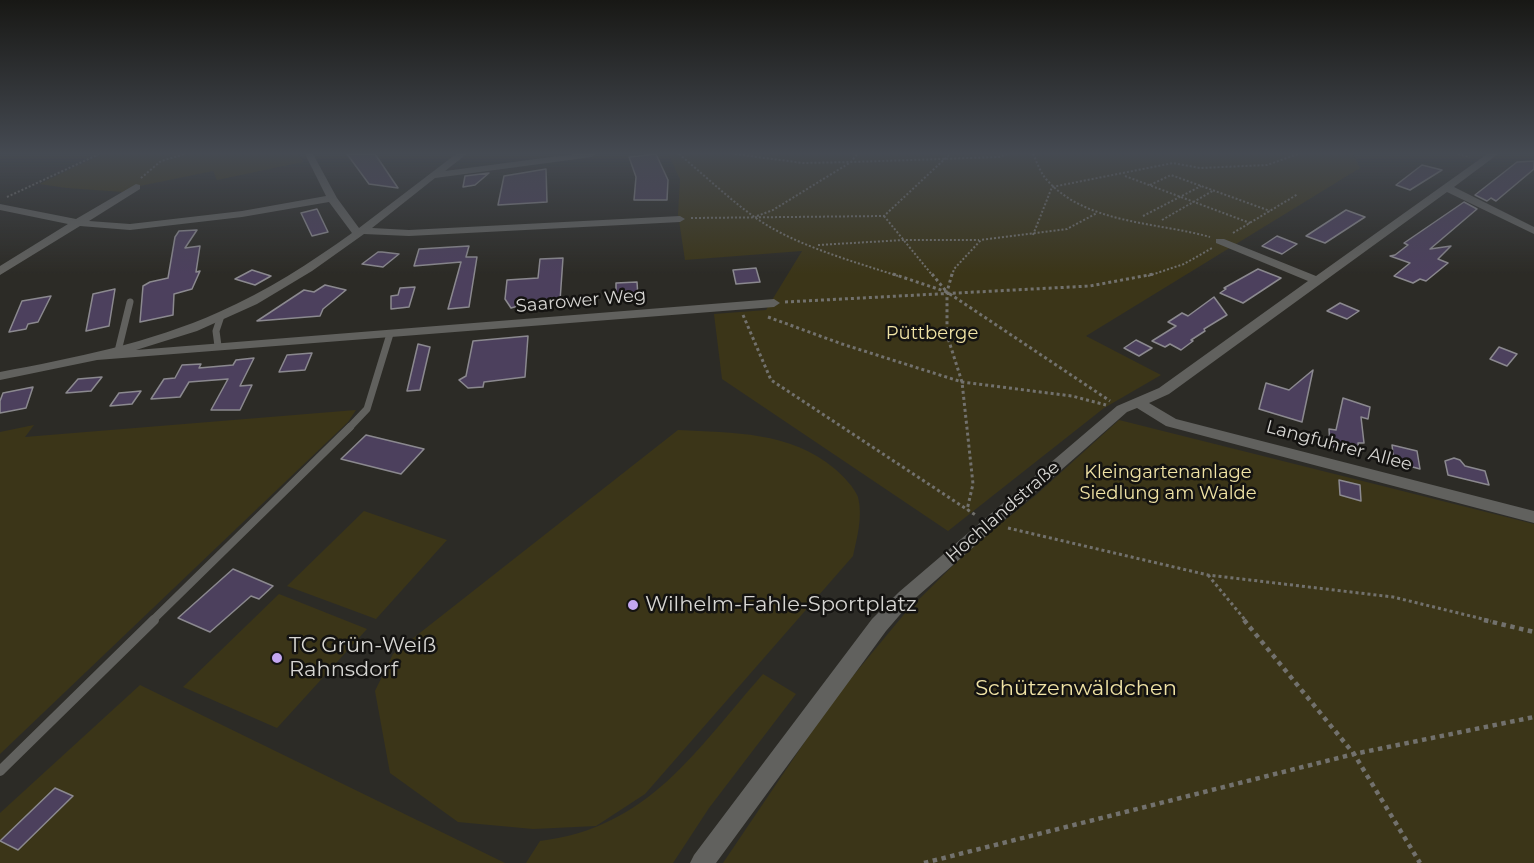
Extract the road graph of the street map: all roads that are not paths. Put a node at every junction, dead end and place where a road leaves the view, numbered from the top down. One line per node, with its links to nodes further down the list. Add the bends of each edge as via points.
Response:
1 (124, 194): 9 (street)
2 (330, 194): 6 (street)
3 (407, 194): 10 (street)
4 (1438, 194): 14 (street, Hochlandstraße)
5 (1464, 194): 11 (street)
6 (332, 198): 9 (street, via 174,223 111,227); 10 (street, via 354,230)
7 (0, 207): 9 (street)
8 (680, 219): 10 (street, via 409,233)
9 (78, 223): 13 (street)
10 (359, 231): 17 (street, via 292,279)
11 (1534, 231)
12 (1223, 239): 14 (street)
13 (0, 272)
14 (1318, 281): 23 (street, Hochlandstraße, via 1164,391)
15 (130, 302): 20 (lane)
16 (774, 303): 18 (street, Saarower Weg)
17 (221, 316): 19 (lane, via 216,328); 20 (street)
18 (390, 334): 19 (street, Saarower Weg); 25 (lane, via 369,404 360,417)
19 (218, 346): 21 (street, Saarower Weg)
20 (118, 351): 21 (street)
21 (100, 357): 22 (street)
22 (0, 376)
23 (1139, 403): 24 (street, Langfuhrer Allee, via 1171,423); 26 (street, Hochlandstraße, via 1122,409 904,597)
24 (1534, 517)
25 (0, 771)
26 (702, 863)

